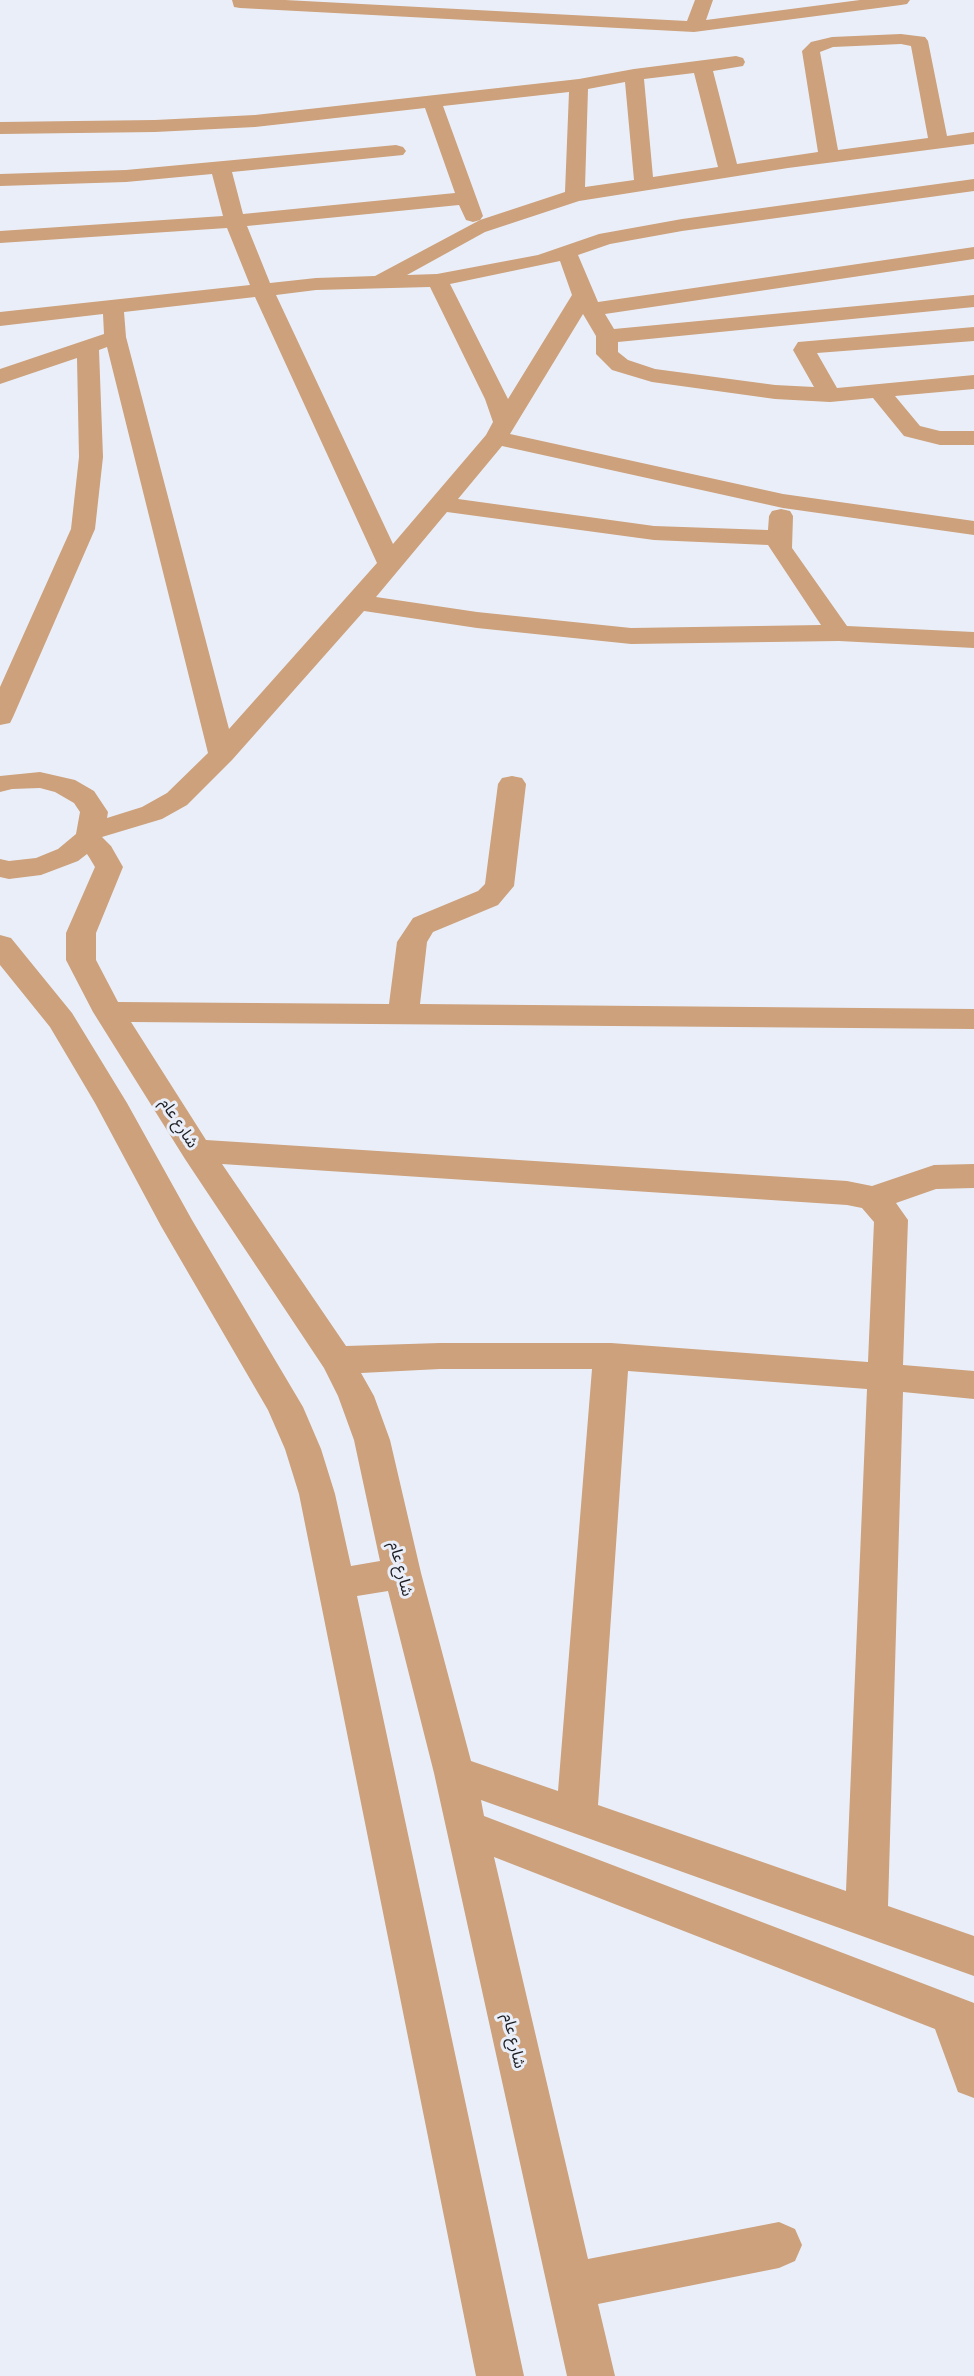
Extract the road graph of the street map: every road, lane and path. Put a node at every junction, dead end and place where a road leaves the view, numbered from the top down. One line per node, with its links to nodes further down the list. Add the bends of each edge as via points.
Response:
1 (241, 0): 4 (street, via 240,3)
2 (704, 0): 4 (street)
3 (901, 0): 4 (street)
4 (694, 27)
5 (736, 62): 6 (street)
6 (702, 66): 7 (street); 16 (street)
7 (634, 75): 8 (street); 18 (street)
8 (579, 85): 9 (street); 20 (street)
9 (432, 102): 10 (street, via 255,121); 21 (street)
10 (0, 128)
11 (974, 138): 12 (street)
12 (939, 143): 14 (street); 14 (street, via 919,41 832,42 811,51)
13 (396, 151): 15 (street)
14 (829, 156): 16 (street)
15 (220, 166): 17 (street, via 126,176); 23 (street)
16 (729, 171): 18 (street)
17 (0, 180)
18 (645, 184): 20 (street)
19 (965, 186): 22 (street); 26 (street, via 606,238)
20 (575, 195): 24 (street)
21 (467, 198): 23 (street); 24 (street)
22 (974, 202)
23 (235, 220): 25 (street); 30 (street)
24 (478, 228): 29 (street)
25 (0, 237)
26 (567, 253): 28 (street); 32 (street)
27 (974, 253): 32 (street)
28 (437, 280): 29 (street); 43 (street, via 496,399)
29 (379, 281): 30 (street)
30 (262, 290): 33 (street); 49 (street)
31 (974, 301): 36 (street)
32 (587, 302): 36 (street); 43 (street)
33 (113, 308): 34 (street); 37 (street)
34 (0, 320)
35 (974, 334): 42 (street, via 806,347 804,350)
36 (607, 336): 42 (street, via 607,354 620,365 652,375 775,392)
37 (116, 337): 38 (street); 54 (street)
38 (88, 347): 39 (street); 53 (street, via 91,457 82,529)
39 (0, 377)
40 (974, 382): 41 (street)
41 (879, 390): 42 (street); 44 (street, via 912,431 940,438)
42 (830, 395)
43 (500, 430): 45 (street, via 594,458); 46 (street)
44 (974, 438)
45 (783, 501): 47 (street); 48 (street)
46 (441, 504): 48 (street, via 654,533); 49 (street)
47 (974, 528)
48 (779, 538): 51 (street, via 780,548)
49 (390, 564): 50 (street)
50 (358, 602): 51 (street, via 477,620 631,636); 54 (street)
51 (839, 633): 52 (street)
52 (974, 640)
53 (0, 717)
54 (222, 754): 57 (street, via 169,804)
55 (0, 784): 57 (street, via 40,780 65,786 84,797 94,812)
56 (512, 784): 61 (street, via 499,886 488,898 423,925 412,942)
57 (90, 834): 58 (street, via 68,855 41,866); 60 (street, شارع عام, via 109,867 81,933 81,960)
58 (0, 868)
59 (0, 945): 71 (street, via 61,1020 285,1407 317,1494)
60 (108, 1012): 61 (street); 63 (street, شارع عام)
61 (403, 1015): 62 (street)
62 (974, 1019)
63 (196, 1151): 65 (street, via 847,1193); 67 (street, شارع عام)
64 (974, 1176): 65 (street, via 934,1176)
65 (873, 1198): 68 (street, via 891,1220)
66 (611, 1356): 67 (street); 68 (street); 73 (street)
67 (337, 1360): 70 (street, شارع عام, via 372,1440)
68 (885, 1377): 69 (street); 75 (street)
69 (974, 1385)
70 (402, 1573): 71 (street); 72 (street, شارع عام)
71 (335, 1584): 81 (street)
72 (454, 1773): 73 (street); 74 (street, شارع عام)
73 (577, 1815): 75 (street)
74 (466, 1828): 77 (street); 80 (street, شارع عام)
75 (866, 1919): 76 (street)
76 (974, 1956)
77 (963, 2020): 78 (street)
78 (974, 2077)
79 (779, 2245): 80 (street)
80 (570, 2286): 82 (street, شارع عام)
81 (500, 2376)
82 (591, 2376)

